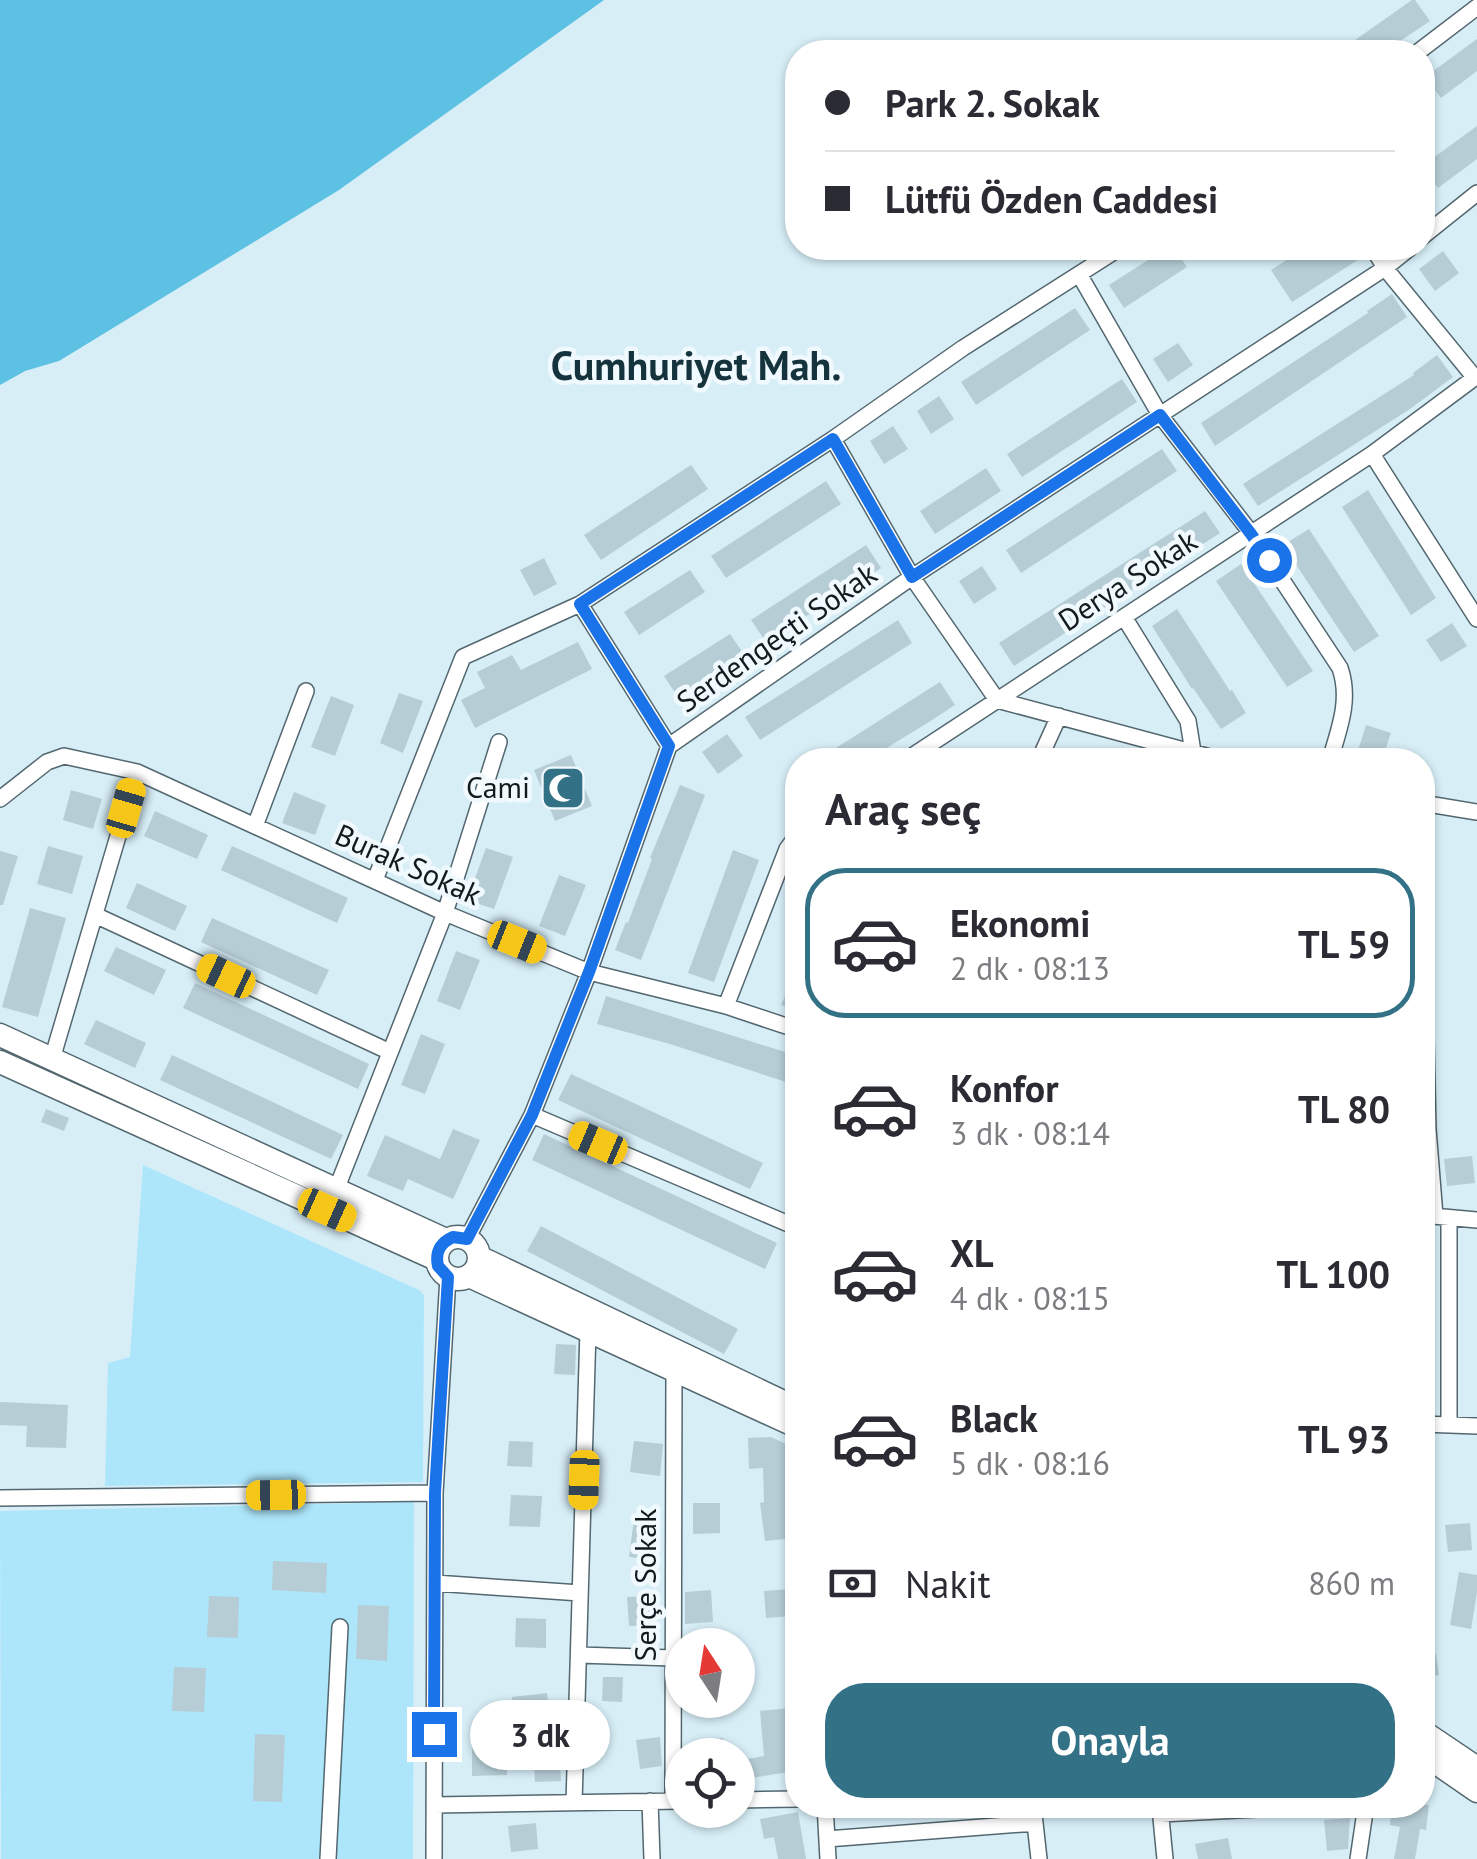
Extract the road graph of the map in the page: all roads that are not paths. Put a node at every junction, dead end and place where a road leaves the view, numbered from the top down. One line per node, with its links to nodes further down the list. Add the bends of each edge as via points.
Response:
1 (1477, 7): 2 (street)
2 (1434, 40)
3 (1477, 193): 4 (street)
4 (1435, 227)
5 (1101, 260): 9 (street)
6 (1380, 260): 8 (street)
7 (1395, 260): 8 (street, Serdengeçti Sokak)
8 (1385, 268): 10 (street); 11 (street, Serdengeçti Sokak)
9 (1079, 274): 11 (street); 12 (street)
10 (1476, 377): 13 (street, Derya Sokak)
11 (1160, 415): 14 (street); 15 (street, Serdengeçti Sokak)
12 (833, 439): 15 (street); 16 (street)
13 (1372, 454): 14 (street, Derya Sokak); 18 (street)
14 (1251, 534): 17 (street, Derya Sokak); 28 (street, via 1340,668 1346,698)
15 (912, 577): 20 (street); 23 (street, Serdengeçti Sokak)
16 (580, 604): 23 (street); 35 (street, via 462,657)
17 (1124, 617): 20 (street, Derya Sokak); 27 (street, via 1188,721)
18 (1477, 619)
19 (306, 691): 33 (street)
20 (998, 700): 21 (street); 24 (street, Derya Sokak)
21 (1058, 716): 25 (street); 26 (street)
22 (499, 742): 36 (street)
23 (669, 746): 38 (street, Serdengeçti Sokak)
24 (924, 748)
25 (1043, 748)
26 (1178, 748)
27 (1192, 748)
28 (1333, 748)
29 (136, 772): 30 (street, Burak Sokak, via 58,757); 33 (street, Burak Sokak); 37 (street)
30 (0, 799)
31 (1435, 805): 32 (street)
32 (1477, 812)
33 (256, 826): 35 (street, Burak Sokak)
34 (785, 854): 39 (street)
35 (375, 880): 36 (street, Burak Sokak)
36 (445, 912): 38 (street, Burak Sokak); 42 (street)
37 (95, 915): 42 (street); 43 (street)
38 (589, 972): 39 (street, Burak Sokak); 45 (street, Serdengeçti Sokak)
39 (726, 1006): 40 (street, Burak Sokak)
40 (785, 1026)
41 (0, 1035): 43 (street)
42 (390, 1052): 46 (street)
43 (52, 1060): 46 (street)
44 (0, 1062): 50 (street)
45 (532, 1115): 49 (street); 50 (street, Serdengeçti Sokak)
46 (336, 1190): 50 (street)
47 (1435, 1216): 48 (street); 56 (street)
48 (1477, 1220)
49 (785, 1222)
50 (458, 1258): 51 (street); 53 (street); 58 (street)
51 (588, 1330): 52 (street); 61 (street)
52 (674, 1370): 54 (street); 63 (street, Serçe Sokak)
53 (785, 1403)
54 (785, 1422)
55 (1435, 1424): 56 (street)
56 (1449, 1424): 57 (street)
57 (1477, 1426)
58 (435, 1493): 59 (street); 60 (street)
59 (0, 1498)
60 (435, 1583): 61 (street); 75 (street)
61 (580, 1593): 64 (street)
62 (340, 1627): 82 (street)
63 (673, 1628)
64 (578, 1655): 65 (street); 74 (street)
65 (665, 1658)
66 (1435, 1740): 68 (street)
67 (1435, 1762): 69 (street)
68 (1477, 1768)
69 (1477, 1791)
70 (785, 1799): 71 (street)
71 (755, 1800)
72 (650, 1801): 73 (street); 74 (street); 84 (street)
73 (665, 1801)
74 (574, 1802): 75 (street)
75 (434, 1805): 83 (street)
76 (826, 1818): 81 (street)
77 (1035, 1818): 80 (street)
78 (1161, 1818): 87 (street)
79 (1364, 1818): 88 (street)
80 (1035, 1823): 81 (street); 86 (street)
81 (827, 1839): 85 (street)
82 (328, 1859)
83 (434, 1859)
84 (652, 1859)
85 (828, 1859)
86 (1039, 1859)
87 (1164, 1859)
88 (1358, 1859)

